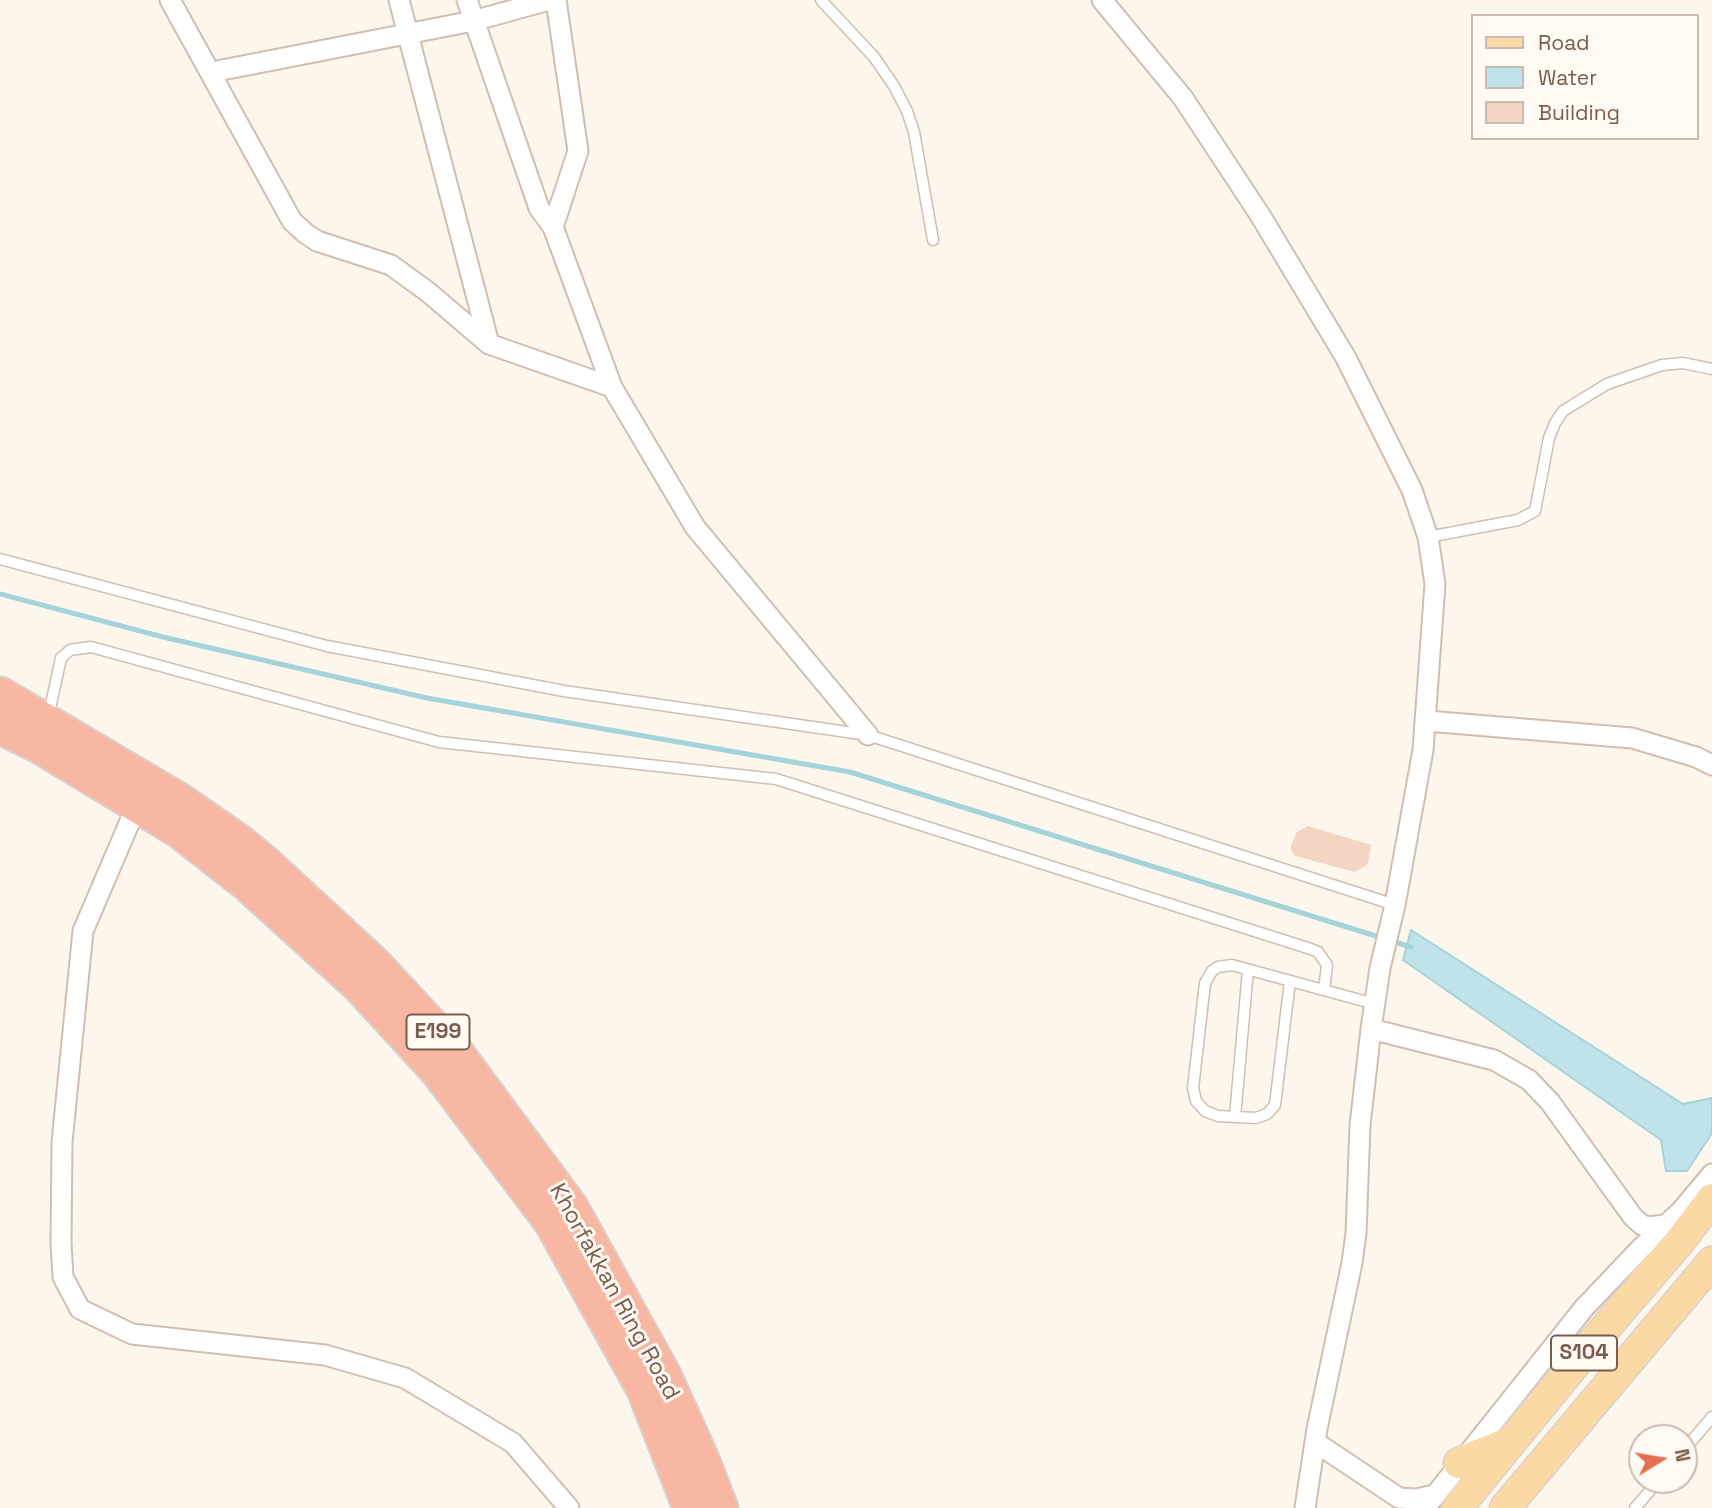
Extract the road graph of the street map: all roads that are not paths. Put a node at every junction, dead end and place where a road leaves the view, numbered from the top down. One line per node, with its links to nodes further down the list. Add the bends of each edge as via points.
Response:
1 (170, 0): 10 (street)
2 (399, 0): 9 (street)
3 (467, 0): 8 (street)
4 (549, 0): 8 (street)
5 (556, 0): 11 (street, via 578,151)
6 (821, 0): 12 (lane, via 874,57 907,111)
7 (1102, 0): 16 (street, via 1183,98 1260,215 1346,358 1412,490)
8 (472, 21): 9 (street); 11 (street, via 539,208)
9 (408, 34): 10 (street); 13 (street)
10 (212, 72): 13 (street, via 299,227 317,241 391,265)
11 (553, 227): 15 (street)
12 (933, 240)
13 (489, 344): 15 (street)
14 (1712, 369): 16 (lane, via 1684,363 1662,365 1607,384 1563,411 1555,423 1535,511 1518,520)
15 (612, 387): 22 (street, via 695,527)
16 (1428, 537): 19 (street, via 1435,584)
17 (0, 559): 22 (lane, via 327,646 565,691)
18 (0, 694): 20 (highway, Khorfakkan Ring Road / E199)
19 (1427, 721): 23 (street, via 1632,738); 25 (street)
20 (47, 722): 28 (lane, via 61,658 70,650 91,647 439,742 776,779 1311,949 1327,965); 51 (highway, Khorfakkan Ring Road / E199, via 181,801 260,859 374,963 454,1049 572,1207 664,1375)
21 (0, 727): 24 (highway, Khorfakkan Ring Road / E199)
22 (868, 735): 25 (lane)
23 (1712, 765)
24 (137, 805): 49 (street, via 83,931 62,1142 61,1243 63,1277 80,1309 132,1334 325,1355 405,1378 513,1443); 50 (highway, Khorfakkan Ring Road / E199, via 248,885 359,986 438,1072 551,1222 644,1390)
25 (1395, 905): 29 (street)
26 (1248, 970): 27 (lane); 31 (lane); 31 (lane, via 1224,965 1212,971 1205,982 1193,1088 1205,1111)
27 (1290, 981): 28 (lane); 31 (lane, via 1275,1105 1262,1116)
28 (1324, 990): 29 (lane)
29 (1375, 1004): 30 (street)
30 (1371, 1029): 34 (street, via 1494,1060 1529,1080); 42 (street, via 1353,1253)
31 (1235, 1117)
32 (1712, 1174): 35 (street)
33 (1706, 1208): 35 (street); 38 (main road, S104)
34 (1633, 1217): 35 (street, via 1642,1225); 36 (street)
35 (1666, 1226): 36 (street)
36 (1641, 1248): 38 (street); 45 (street, via 1584,1308)
37 (1707, 1271): 44 (main road, S104)
38 (1648, 1278): 39 (main road, S104)
39 (1583, 1354): 43 (main road, S104); 44 (main road, via 1595,1361 1595,1375 1566,1416)
40 (1712, 1417): 41 (lane)
41 (1698, 1434)
42 (1315, 1442): 47 (street); 52 (street)
43 (1511, 1442): 45 (main road); 48 (main road, S104)
44 (1555, 1447): 53 (main road, S104)
45 (1459, 1462): 48 (street)
46 (1647, 1494): 54 (lane)
47 (1402, 1503): 48 (street, via 1417,1499)
48 (1439, 1504)
49 (569, 1508)
50 (690, 1508)
51 (721, 1508)
52 (1305, 1508)
53 (1505, 1508)
54 (1635, 1508)

